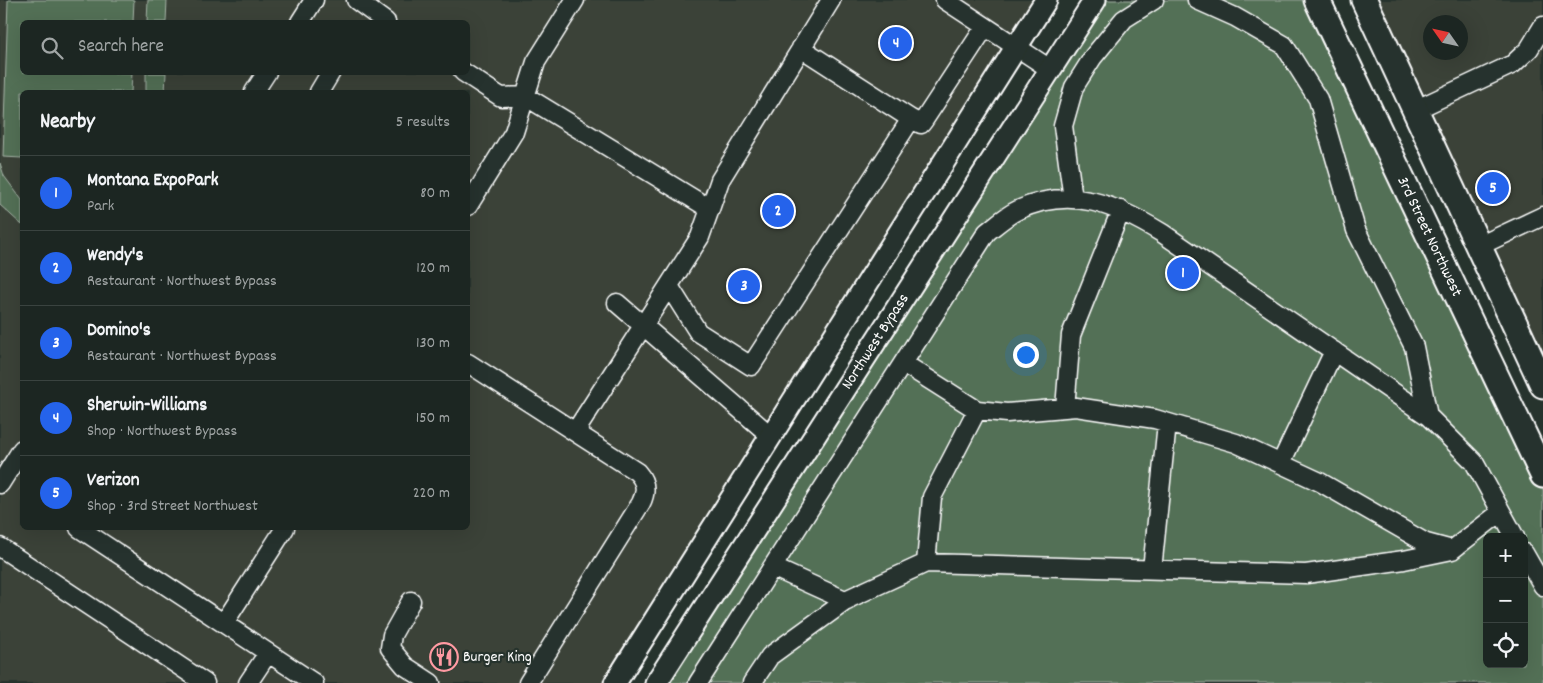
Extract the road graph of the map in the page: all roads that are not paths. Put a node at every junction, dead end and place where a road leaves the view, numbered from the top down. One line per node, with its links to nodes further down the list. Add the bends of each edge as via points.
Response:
1 (314, 0): 12 (street)
2 (575, 0): 24 (street, via 536,62)
3 (831, 0): 17 (street)
4 (945, 0): 15 (street)
5 (1046, 0): 16 (main road)
6 (1095, 0): 18 (main road, Northwest Bypass)
7 (1154, 0): 27 (street, via 1124,19 1093,56 1074,87 1063,126)
8 (1197, 0): 42 (street, via 1235,16 1284,45 1318,99 1356,230 1414,347)
9 (1317, 0): 48 (highway, 3rd Street Northwest)
10 (1364, 0): 25 (highway)
11 (363, 8): 13 (street)
12 (301, 20)
13 (383, 20)
14 (1543, 26): 25 (street, via 1529,50 1513,64)
15 (985, 27): 16 (street); 26 (street, via 924,120 920,124)
16 (1016, 47): 18 (street); 45 (main road)
17 (801, 48): 26 (street); 29 (street, via 720,180)
18 (1050, 69): 71 (main road, Northwest Bypass)
19 (265, 75): 22 (street)
20 (329, 75): 23 (street)
21 (468, 75): 24 (street, via 501,97)
22 (255, 90)
23 (320, 90)
24 (525, 96): 28 (street, via 514,132); 29 (street)
25 (1415, 110): 32 (highway)
26 (911, 119): 33 (street, via 750,366 698,332)
27 (1073, 199): 30 (street, via 1095,200); 37 (street, via 1057,198 1017,210 987,232)
28 (470, 203)
29 (710, 209): 33 (street, via 700,237)
30 (1121, 210): 36 (street, via 1162,233); 40 (street, via 1071,335)
31 (1543, 216): 32 (street)
32 (1479, 246): 39 (highway)
33 (669, 286): 35 (street)
34 (617, 303): 35 (street)
35 (645, 325): 44 (street); 45 (street)
36 (1334, 351): 42 (street); 47 (street)
37 (903, 363): 41 (street); 58 (street)
38 (470, 364): 44 (street)
39 (1543, 385)
40 (1066, 408): 41 (street, via 1007,413); 43 (street)
41 (977, 410): 57 (street, via 932,498)
42 (1428, 416): 50 (street, via 1474,462)
43 (1167, 423): 47 (street, via 1236,443); 59 (street)
44 (575, 432): 69 (street, via 638,472 645,483 644,497)
45 (771, 436): 70 (main road)
46 (20, 452): 49 (street)
47 (1281, 463): 55 (street, via 1426,543)
48 (1543, 475)
49 (0, 484)
50 (1501, 512): 53 (street); 55 (street)
51 (82, 530): 63 (street)
52 (285, 530): 63 (street)
53 (1513, 533)
54 (0, 547): 65 (street)
55 (1452, 550): 59 (street, via 1306,574)
56 (1528, 560): 60 (street)
57 (926, 563): 59 (street); 62 (street)
58 (772, 567): 62 (street); 72 (street)
59 (1152, 570)
60 (1543, 586)
61 (411, 601): 68 (street, via 392,635 390,648 405,666)
62 (847, 601): 73 (street, via 770,656)
63 (224, 623): 64 (street)
64 (268, 653): 66 (street); 67 (street)
65 (205, 683)
66 (248, 683)
67 (314, 683)
68 (431, 683)
69 (528, 683)
70 (615, 683)
71 (656, 683)
72 (698, 683)
73 (752, 683)

